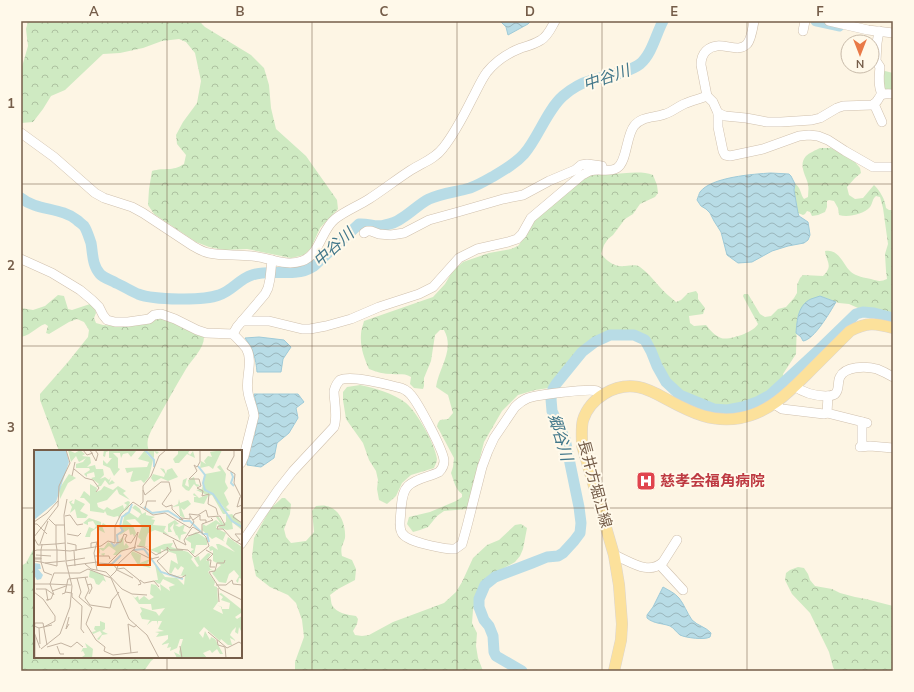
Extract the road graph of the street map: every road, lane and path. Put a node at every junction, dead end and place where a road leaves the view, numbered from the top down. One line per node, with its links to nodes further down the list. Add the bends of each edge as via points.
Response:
1 (555, 21): 21 (street, via 541,41 514,51 496,63 487,73 451,136 437,155 333,221 317,247 303,261)
2 (754, 21): 12 (street, via 746,45 739,48 714,46 703,56 701,65)
3 (805, 21): 6 (street)
4 (829, 21): 5 (street)
5 (841, 22): 8 (street)
6 (803, 31)
7 (893, 33): 8 (street)
8 (878, 34)
9 (879, 74): 10 (street)
10 (882, 94): 11 (street); 13 (street)
11 (893, 94)
12 (707, 96): 14 (street); 18 (street, via 664,115 638,122 631,131 623,160)
13 (874, 104): 14 (street, via 843,106 820,118 781,122); 15 (street)
14 (718, 113): 17 (street, via 718,127 725,155 763,149 809,135 828,140 873,167)
15 (882, 122)
16 (21, 133): 21 (street, via 54,157 95,193 143,213 201,251 264,257)
17 (893, 167)
18 (617, 168): 19 (street, via 581,165 522,195 503,198 429,220 404,232 391,235); 22 (street, via 590,171 582,175 531,218 517,239 477,249 459,258 433,287 419,294 351,318 310,329 269,321)
19 (364, 232)
20 (21, 259): 24 (street, via 52,273 80,290 92,300 107,320 128,322 161,314 206,333)
21 (272, 264): 22 (street, via 265,294)
22 (242, 321): 24 (street)
23 (893, 328): 26 (main road, 長井方堀江線, via 869,324 850,331)
24 (233, 334): 32 (street, via 249,355 247,385 254,416)
25 (893, 377): 28 (street, via 875,368 853,368 840,376 837,392)
26 (794, 386): 28 (street, via 812,395); 29 (main road, 長井方堀江線)
27 (602, 395): 29 (main road, 長井方堀江線, via 621,387 638,387 689,412 719,419 749,416); 34 (street, via 590,390 528,398 510,412 494,438 482,467 462,544 451,549 412,541 401,533 402,499 405,488 414,481 442,470 444,461 416,401 408,392 398,387 359,380 341,380 334,391 334,427 293,471); 35 (main road, 長井方堀江線, via 584,419 582,444)
28 (828, 396): 30 (street)
29 (774, 404): 30 (street, via 782,409)
30 (827, 413): 31 (street, via 864,422 861,447)
31 (893, 448)
32 (242, 461)
33 (677, 540): 36 (street)
34 (242, 543)
35 (614, 555): 36 (street, via 645,568); 38 (main road, 長井方堀江線, via 622,624)
36 (660, 565): 37 (street)
37 (683, 590)
38 (614, 671)

